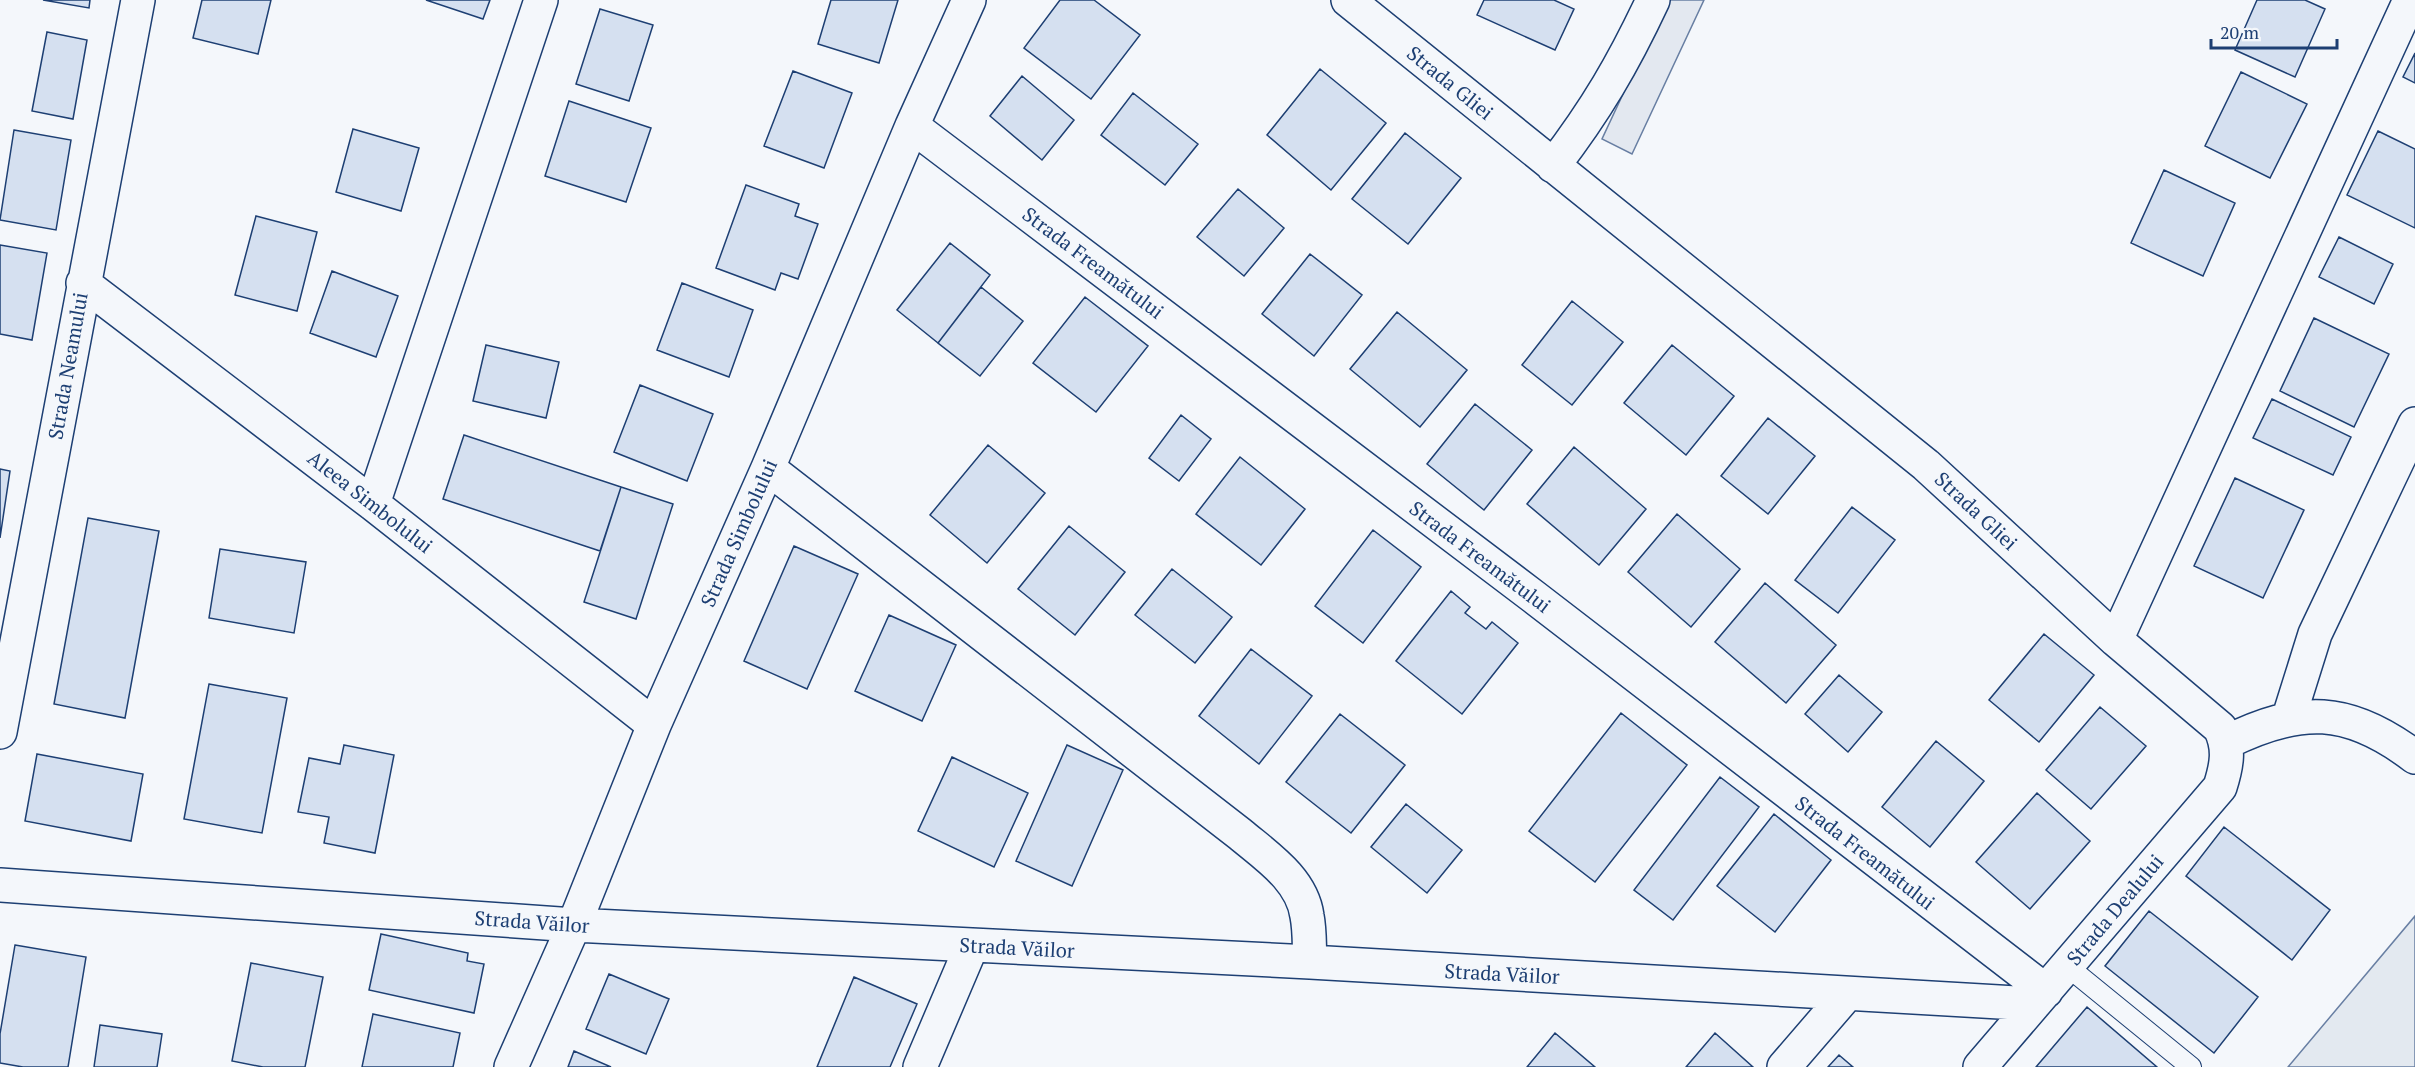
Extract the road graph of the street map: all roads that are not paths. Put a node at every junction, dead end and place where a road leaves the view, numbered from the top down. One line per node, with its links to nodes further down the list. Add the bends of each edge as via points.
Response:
1 (138, 0): 9 (street, Strada Neamului)
2 (541, 0): 12 (street)
3 (969, 0): 7 (street, Strada Simbolului)
4 (1348, 0): 8 (street, Strada Gliei)
5 (1653, 0): 8 (street, via 1626,58 1591,117)
6 (2410, 0): 13 (street)
7 (912, 126): 11 (street, Strada Simbolului); 25 (street, Strada Freamătului, via 1496,568)
8 (1553, 166): 13 (street, Strada Gliei, via 1926,465)
9 (83, 283): 12 (street, Aleea Simbolului); 16 (street, Strada Neamului)
10 (2415, 424): 14 (street, via 2315,634)
11 (768, 468): 15 (street, Strada Simbolului); 22 (street, via 1284,871 1307,914)
12 (373, 504): 15 (street, Aleea Simbolului)
13 (2116, 640): 17 (street, Strada Gliei, via 2220,728)
14 (2289, 717): 17 (street); 18 (street, via 2319,715 2354,723)
15 (654, 725): 20 (street, Strada Simbolului)
16 (0, 732)
17 (2227, 742): 23 (street, Strada Dealului, via 2220,787)
18 (2415, 757)
19 (0, 885): 20 (street, Strada Văilor)
20 (574, 925): 21 (street, Strada Văilor); 26 (street, Strada Simbolului)
21 (972, 945): 22 (street, Strada Văilor); 27 (street)
22 (1310, 963): 24 (street, Strada Văilor)
23 (2067, 966): 25 (street, Strada Dealului); 30 (lane)
24 (1847, 994): 25 (street, Strada Văilor); 28 (street)
25 (2040, 998): 29 (street, Strada Dealului)
26 (511, 1067)
27 (920, 1067)
28 (1784, 1067)
29 (1980, 1067)
30 (2191, 1067)

